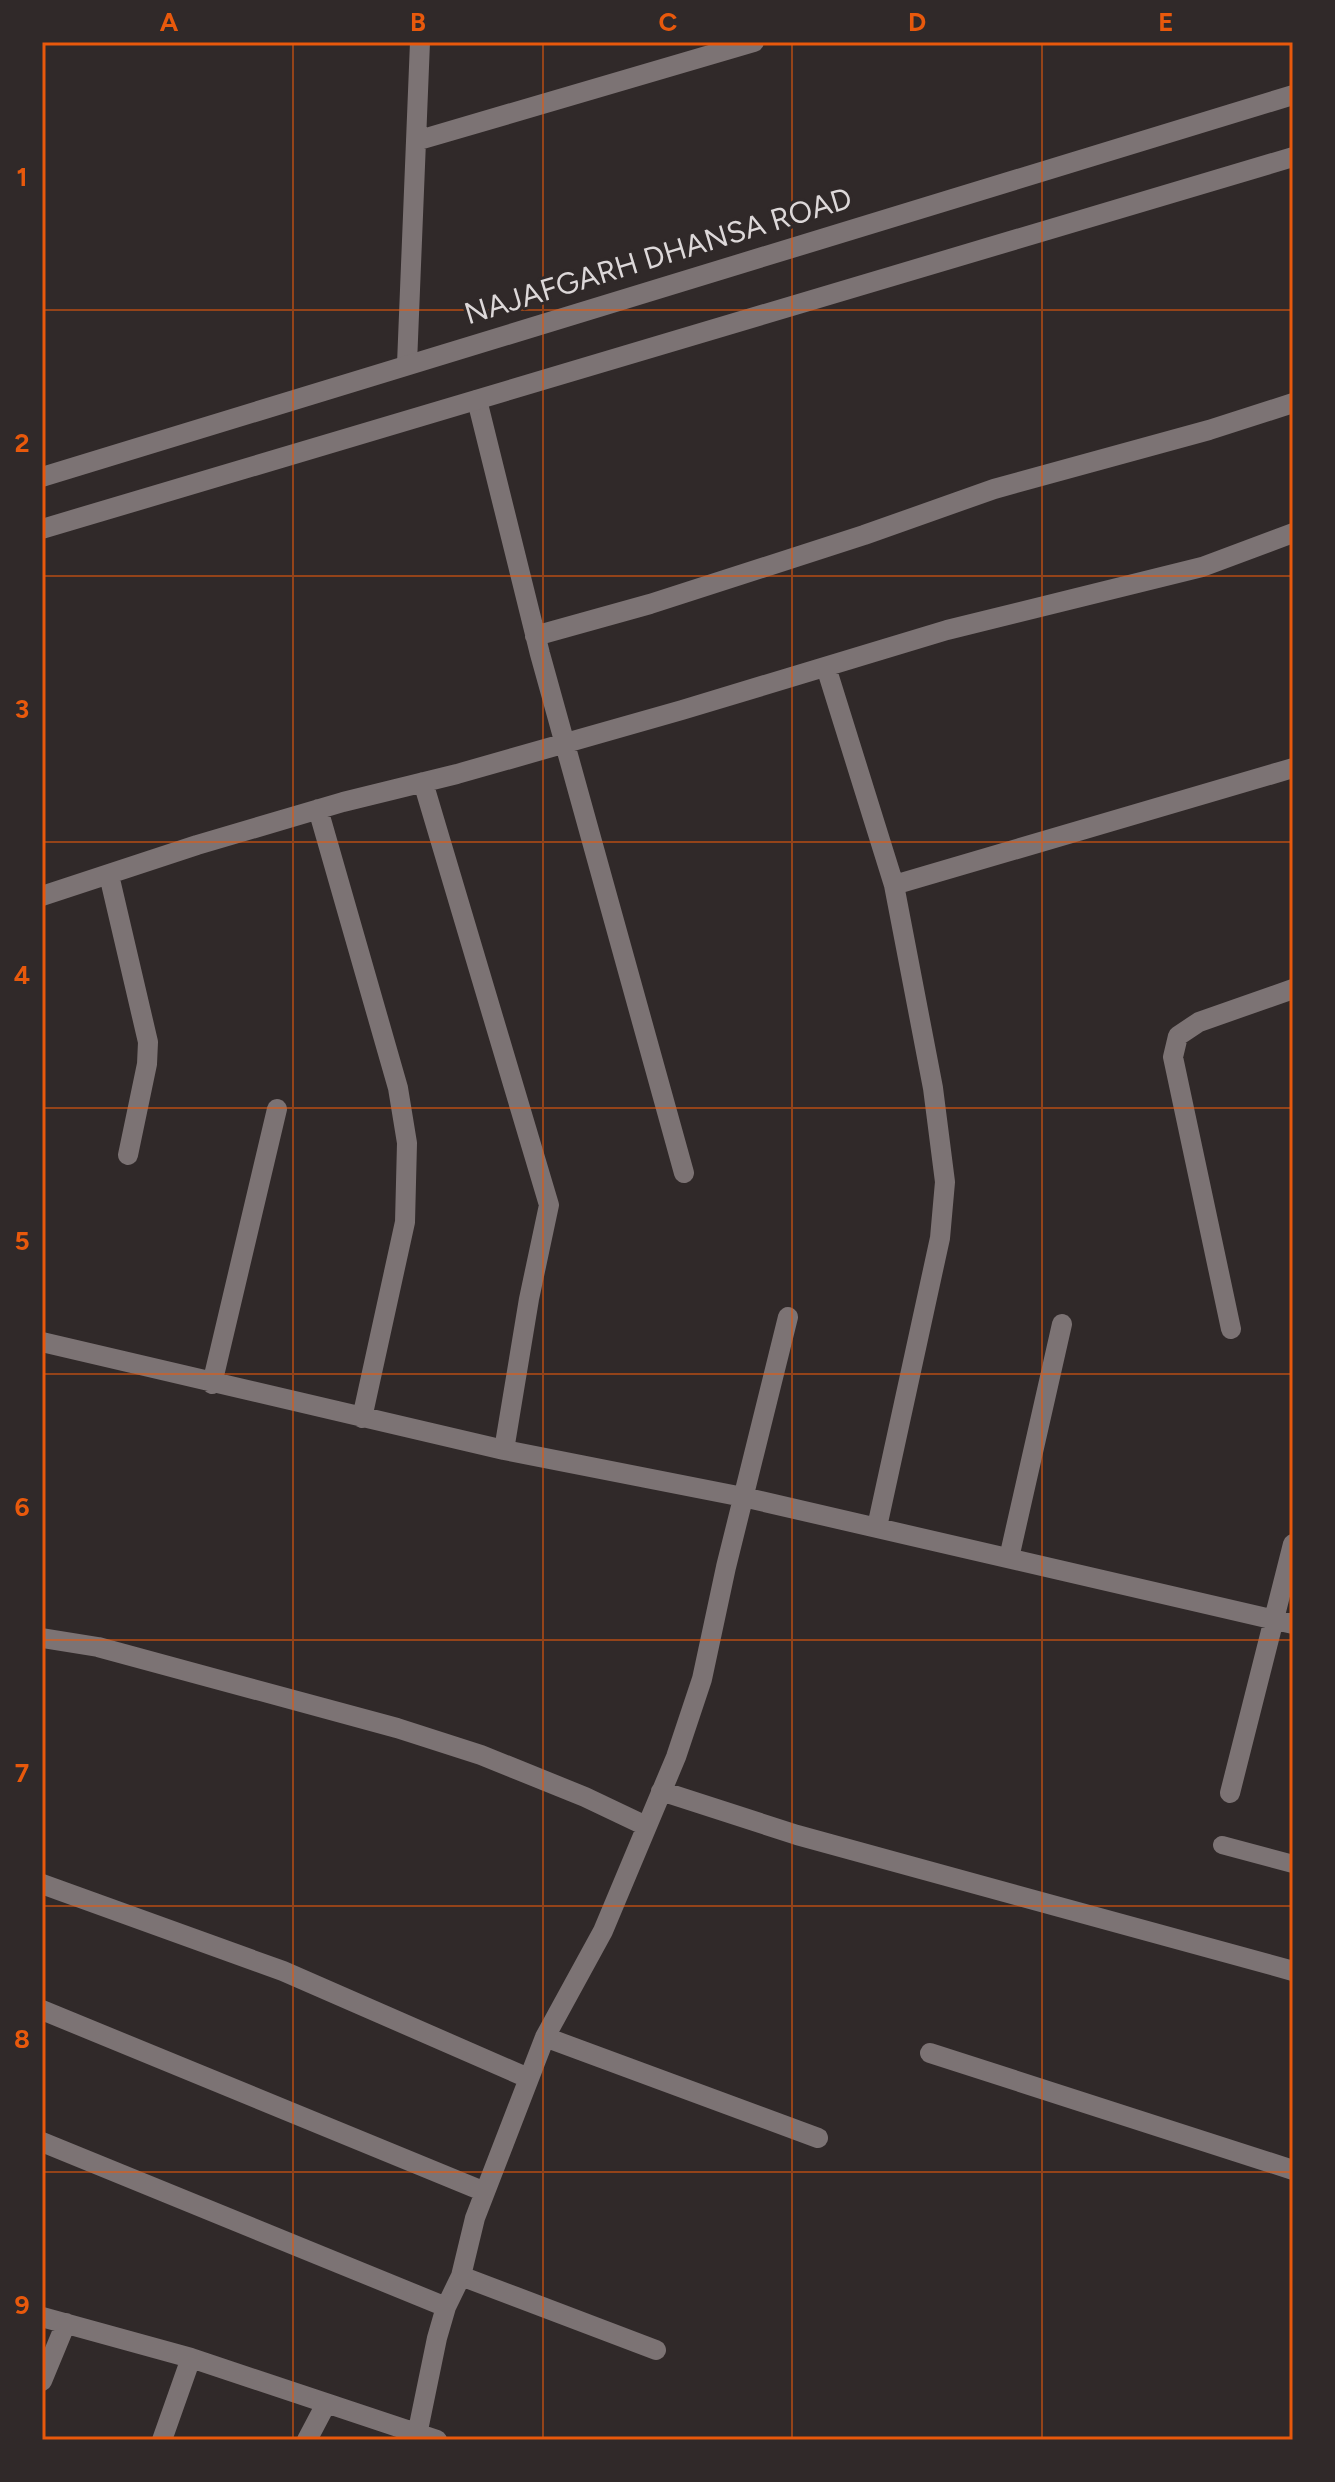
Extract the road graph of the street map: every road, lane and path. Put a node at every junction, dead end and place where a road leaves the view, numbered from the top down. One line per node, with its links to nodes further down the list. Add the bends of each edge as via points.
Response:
1 (420, 42): 4 (street)
2 (754, 42): 4 (street)
3 (1293, 95): 6 (street, NAJAFGARH DHANSA ROAD)
4 (416, 141): 6 (street)
5 (1293, 157): 7 (street)
6 (407, 364): 9 (street, NAJAFGARH DHANSA ROAD)
7 (477, 400): 10 (street); 12 (street)
8 (1293, 403): 12 (street, via 994,489 650,604)
9 (42, 477)
10 (42, 529)
11 (1293, 533): 13 (street, via 1202,567 947,630)
12 (535, 636): 14 (street)
13 (826, 667): 14 (street); 19 (street)
14 (566, 742): 16 (street); 24 (street)
15 (1293, 768): 19 (street)
16 (423, 782): 17 (street); 31 (street, via 549,1205)
17 (318, 809): 18 (street); 30 (street, via 398,1088 407,1143 405,1222)
18 (109, 875): 20 (street); 23 (street, via 148,1042)
19 (894, 885): 33 (street, via 933,1088 945,1182 940,1238)
20 (42, 896)
21 (1293, 989): 27 (street, via 1199,1022 1178,1036 1173,1057)
22 (277, 1109): 29 (street)
23 (128, 1155)
24 (684, 1173)
25 (788, 1317): 32 (street)
26 (1062, 1324): 35 (street)
27 (1231, 1329)
28 (42, 1342): 29 (street)
29 (212, 1384): 30 (street)
30 (362, 1418): 31 (street)
31 (504, 1450): 32 (street)
32 (743, 1497): 33 (street); 38 (street, via 702,1679)
33 (877, 1527): 35 (street)
34 (1293, 1544): 36 (street)
35 (1009, 1558): 36 (street)
36 (1284, 1622): 39 (street)
37 (42, 1638): 40 (street, via 98,1647 397,1728 481,1755)
38 (661, 1791): 40 (street); 44 (street, via 797,1835)
39 (1230, 1793)
40 (646, 1826): 46 (street, via 603,1931)
41 (1222, 1845): 42 (lane)
42 (1293, 1864)
43 (42, 1884): 48 (street, via 283,1971)
44 (1293, 1971)
45 (42, 2010): 52 (street)
46 (545, 2037): 48 (street); 49 (street)
47 (930, 2053): 51 (street)
48 (528, 2078): 52 (street)
49 (818, 2138)
50 (42, 2142): 54 (street)
51 (1293, 2170)
52 (485, 2192): 53 (street)
53 (461, 2276): 54 (street); 57 (street)
54 (446, 2307): 61 (street)
55 (42, 2317): 56 (street)
56 (66, 2323): 58 (street); 59 (street)
57 (656, 2350)
58 (191, 2358): 60 (street); 62 (street)
59 (42, 2381)
60 (326, 2404): 61 (street); 63 (street)
61 (427, 2437)
62 (162, 2440)
63 (307, 2440)

